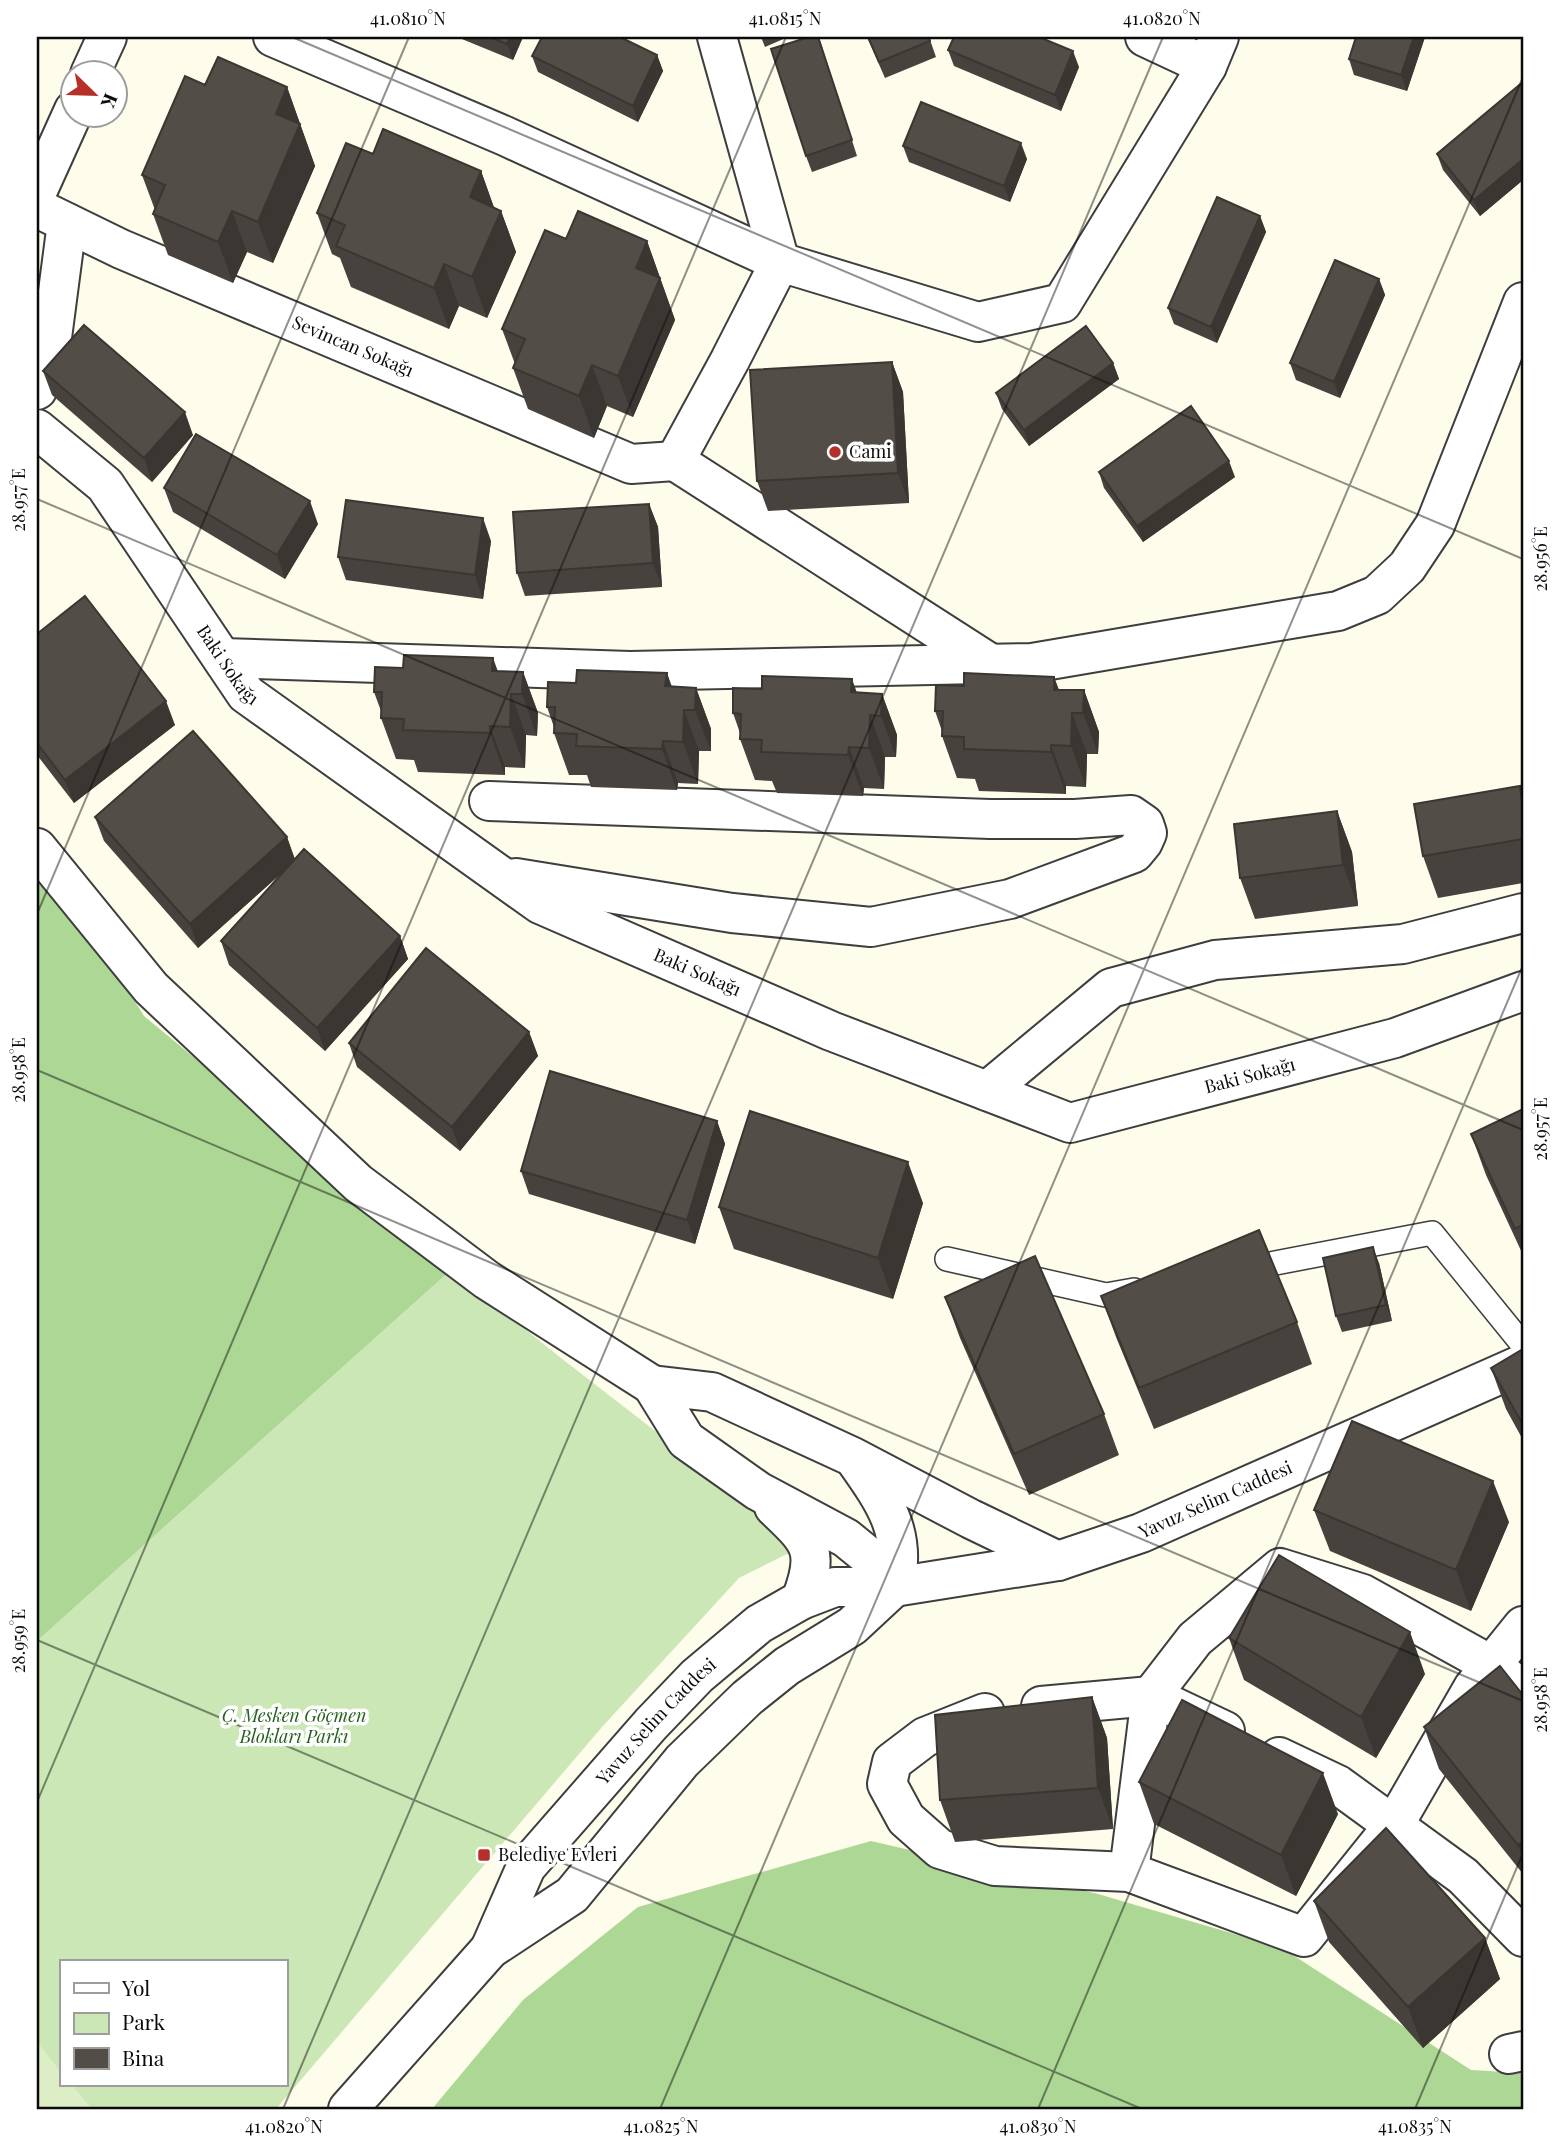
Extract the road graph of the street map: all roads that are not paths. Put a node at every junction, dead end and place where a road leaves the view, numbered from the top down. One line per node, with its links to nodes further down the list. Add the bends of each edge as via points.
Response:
1 (107, 37): 6 (street)
2 (273, 37): 10 (street, via 505,136)
3 (718, 37): 10 (street)
4 (1145, 37): 5 (street)
5 (1213, 52): 10 (street, via 1062,303 978,322)
6 (96, 60)
7 (65, 130): 8 (street)
8 (37, 191)
9 (52, 216): 12 (street, via 48,368); 14 (street, Sevincan Sokağı, via 631,464)
10 (780, 262): 14 (street)
11 (1523, 302): 16 (street, via 1435,525 1407,567 1377,595 1338,611 1032,663)
12 (37, 390)
13 (37, 429): 15 (street, Baki Sokağı, via 105,485)
14 (675, 461): 16 (street)
15 (222, 658): 16 (street, via 630,671); 19 (street, Baki Sokağı, via 246,694)
16 (991, 664)
17 (489, 801): 19 (street, via 990,819 1131,815 1147,833 1134,853 1010,899 871,927 732,913)
18 (37, 848): 28 (street, via 151,988 358,1183 487,1280)
19 (500, 875): 22 (street, Baki Sokağı, via 540,904 831,1031)
20 (1523, 913): 22 (street, via 1403,944 1215,960 1111,988)
21 (1523, 991): 22 (street, Baki Sokağı, via 1395,1038 1070,1123)
22 (987, 1091)
23 (947, 1259): 25 (lane, via 1107,1295)
24 (1228, 1272): 26 (lane, via 1432,1233)
25 (1161, 1284)
26 (1523, 1345)
27 (1523, 1364): 31 (street, Yavuz Selim Caddesi, via 1141,1533)
28 (652, 1385): 29 (street, via 712,1391); 30 (street, via 686,1440)
29 (853, 1457): 31 (street); 32 (street, via 886,1503 897,1535 900,1568)
30 (758, 1491): 32 (street, via 846,1538 873,1560); 33 (street, via 792,1524 812,1557)
31 (1058, 1561): 32 (street, Yavuz Selim Caddesi)
32 (894, 1587): 33 (street, Yavuz Selim Caddesi, via 835,1587); 41 (street, Yavuz Selim Caddesi, via 852,1626 787,1666 682,1761 572,1895)
33 (801, 1600): 41 (street, Yavuz Selim Caddesi, via 749,1633 697,1676 651,1724 526,1867)
34 (1523, 1626): 35 (street)
35 (1491, 1665): 36 (street); 37 (street, via 1363,1594 1280,1568 1195,1639); 38 (street)
36 (1523, 1690)
37 (1151, 1696): 38 (street, via 1338,1785); 39 (street); 39 (street, via 991,1710 925,1737 891,1762 887,1784 906,1819 940,1849 995,1866)
38 (1394, 1825): 39 (street, via 1304,1937); 40 (street, via 1463,1876)
39 (1129, 1872)
40 (1523, 1937)
41 (489, 1949): 42 (street, Yavuz Selim Caddesi)
42 (348, 2109)

